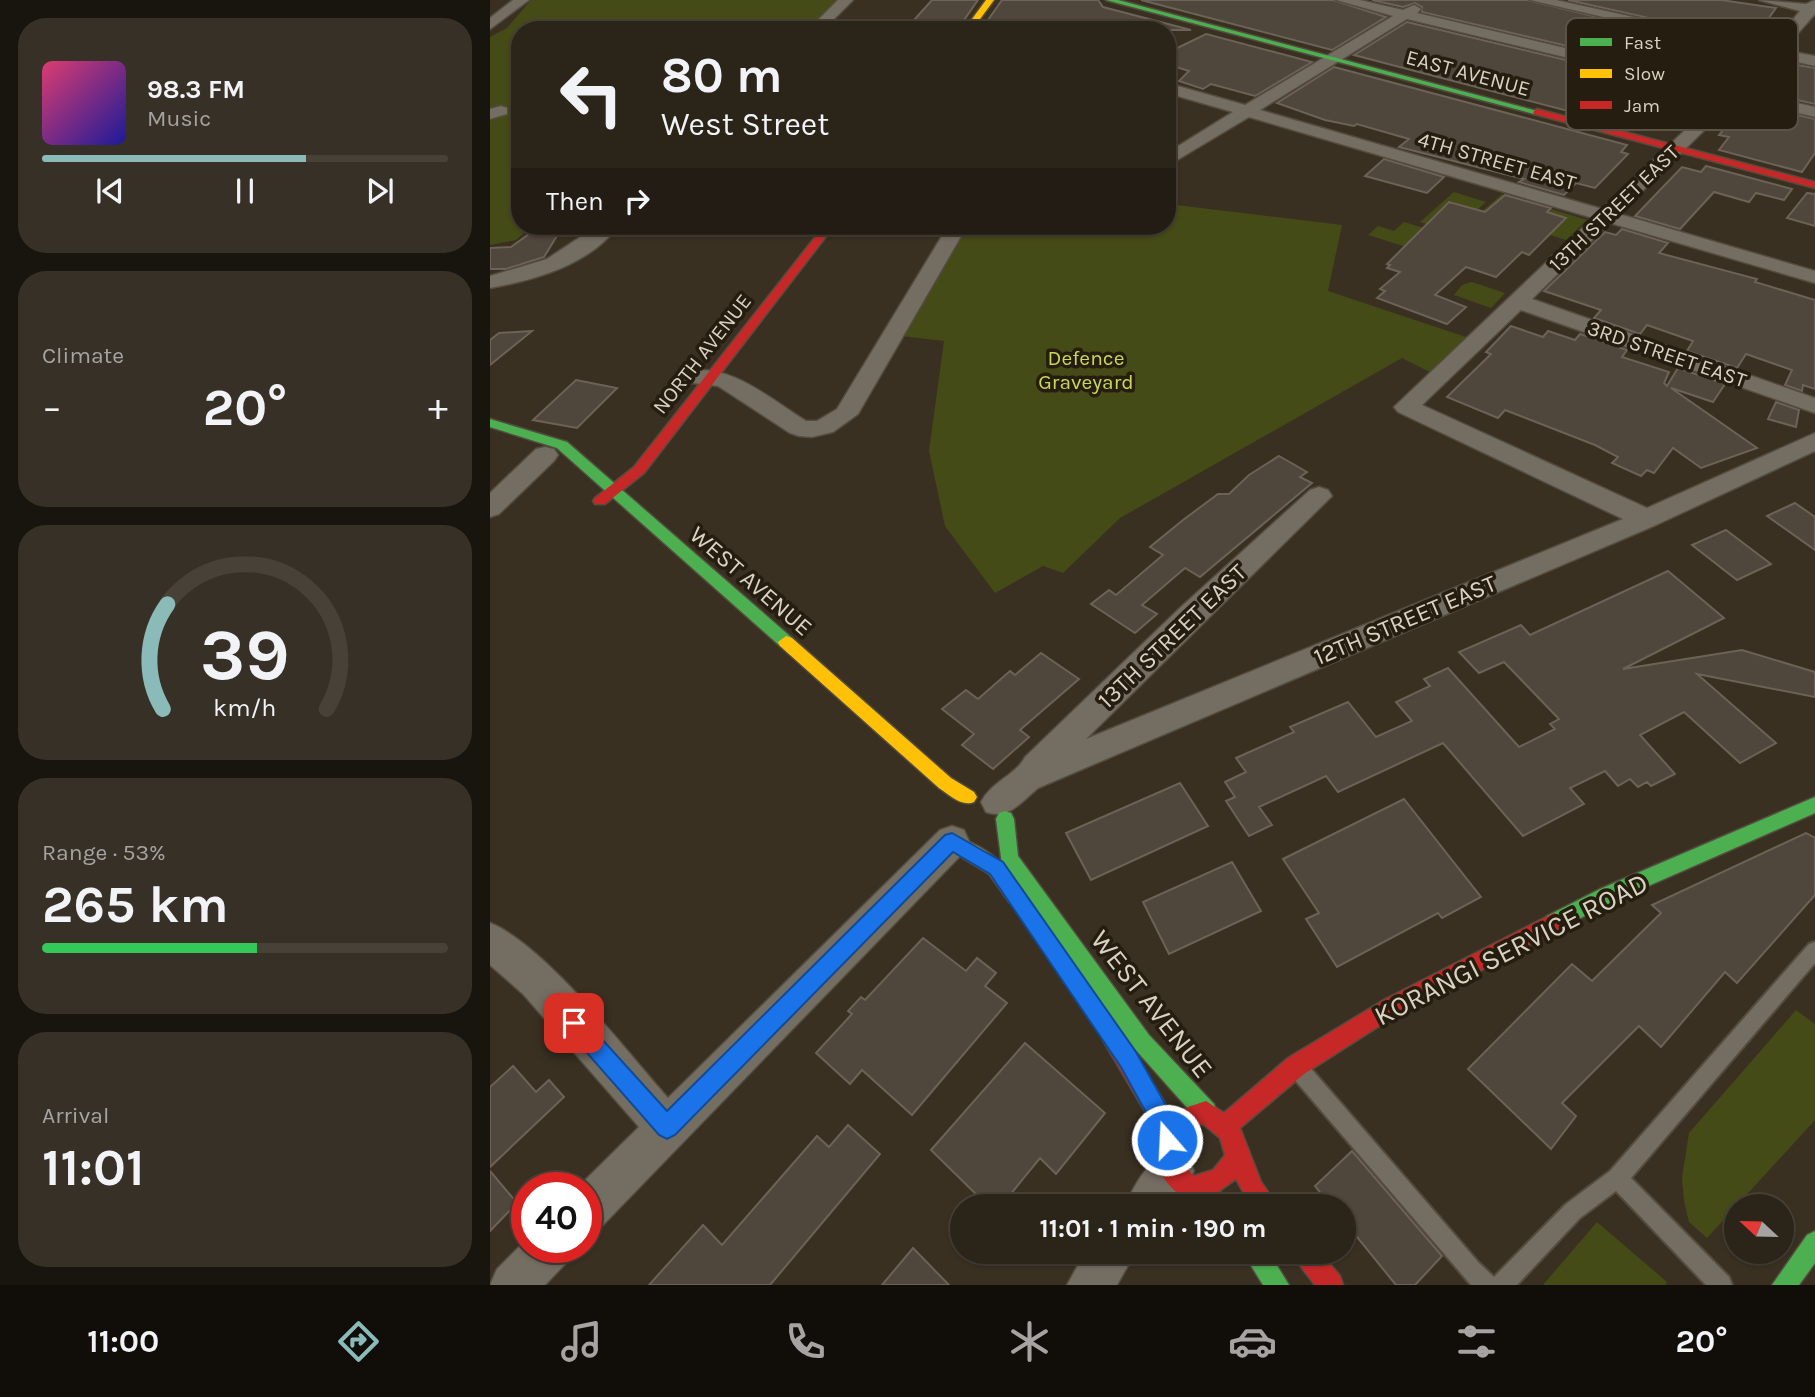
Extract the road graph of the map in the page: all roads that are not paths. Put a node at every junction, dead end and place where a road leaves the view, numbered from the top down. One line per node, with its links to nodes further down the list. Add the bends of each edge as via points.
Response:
1 (518, 0): 14 (street)
2 (846, 0): 15 (street)
3 (990, 0): 16 (street)
4 (1002, 0): 17 (street)
5 (1110, 0): 20 (street, EAST AVENUE)
6 (1129, 0): 20 (street, EAST AVENUE)
7 (1343, 0): 12 (street)
8 (1428, 0): 12 (street)
9 (1537, 0): 13 (street)
10 (1766, 0): 11 (street)
11 (1813, 7): 18 (street, 13TH STREET EAST)
12 (1405, 15): 19 (street); 20 (street)
13 (1619, 18)
14 (493, 21)
15 (824, 21)
16 (975, 21)
17 (987, 21)
18 (1798, 24)
19 (1566, 54)
20 (1336, 57): 22 (street); 23 (street, EAST AVENUE)
21 (1176, 91): 22 (street, 4TH STREET EAST)
22 (1248, 112): 27 (street); 30 (street, 4TH STREET EAST)
23 (1566, 117)
24 (1617, 130): 26 (street, EAST AVENUE)
25 (1694, 130): 26 (street, 13TH STREET EAST)
26 (1678, 146): 28 (street, EAST AVENUE); 29 (street, EAST AVENUE); 30 (street, 13TH STREET EAST)
27 (1176, 156)
28 (1815, 177)
29 (1815, 186)
30 (1606, 217): 35 (street, 4TH STREET EAST); 37 (street, 13TH STREET EAST)
31 (598, 235): 36 (street, via 557,264)
32 (806, 235): 38 (street, NORTH AVENUE)
33 (821, 235): 38 (street, NORTH AVENUE)
34 (952, 235): 38 (street, via 846,414 831,425 799,428 724,380)
35 (1815, 277)
36 (490, 282)
37 (1519, 302): 39 (street, 3RD STREET EAST); 48 (street, 13TH STREET EAST, via 1406,407)
38 (700, 378): 44 (street, NORTH AVENUE)
39 (1815, 406)
40 (490, 424): 44 (street, WEST AVENUE, via 562,445)
41 (490, 436): 43 (street, WEST AVENUE)
42 (1815, 442): 48 (street, 12TH STREET EAST)
43 (545, 455): 45 (street, WEST AVENUE); 47 (street)
44 (611, 487): 45 (street, NORTH AVENUE); 51 (street, WEST AVENUE, via 945,783)
45 (595, 496): 49 (street, WEST AVENUE)
46 (1319, 496): 50 (street, 13TH STREET EAST)
47 (490, 508)
48 (1647, 519): 50 (street, 12TH STREET EAST)
49 (650, 545)
50 (1026, 778): 53 (street, 12TH STREET EAST)
51 (968, 797): 53 (street, via 989,797); 54 (street)
52 (1812, 810): 59 (street, KORANGI SERVICE ROAD, via 1607,895 1391,1007)
53 (1002, 811): 54 (street, via 1003,829 987,844); 60 (street, WEST AVENUE, via 1009,859 1142,1042)
54 (952, 832): 55 (street, via 996,868); 62 (street)
55 (1027, 913)
56 (490, 941): 62 (street, via 537,981)
57 (1815, 950): 65 (lane)
58 (1105, 1026): 64 (street, WEST AVENUE)
59 (1296, 1066): 61 (street, KORANGI SERVICE ROAD); 79 (lane)
60 (1206, 1112): 61 (street); 64 (street, via 1182,1118)
61 (1227, 1125): 63 (street)
62 (667, 1128): 66 (street)
63 (1237, 1152): 64 (street, via 1224,1179 1211,1186); 69 (street)
64 (1179, 1163): 67 (street); 68 (street, WEST AVENUE)
65 (1618, 1178): 80 (lane, via 1573,1211); 81 (lane)
66 (602, 1194)
67 (1156, 1194)
68 (1209, 1194)
69 (1256, 1194)
70 (1815, 1243): 82 (street)
71 (534, 1263): 75 (street)
72 (1105, 1264): 76 (street)
73 (1263, 1264): 77 (street)
74 (1314, 1264): 78 (street)
75 (513, 1285)
76 (1090, 1285)
77 (1277, 1285)
78 (1331, 1285)
79 (1487, 1285)
80 (1502, 1285)
81 (1721, 1285)
82 (1784, 1285)

